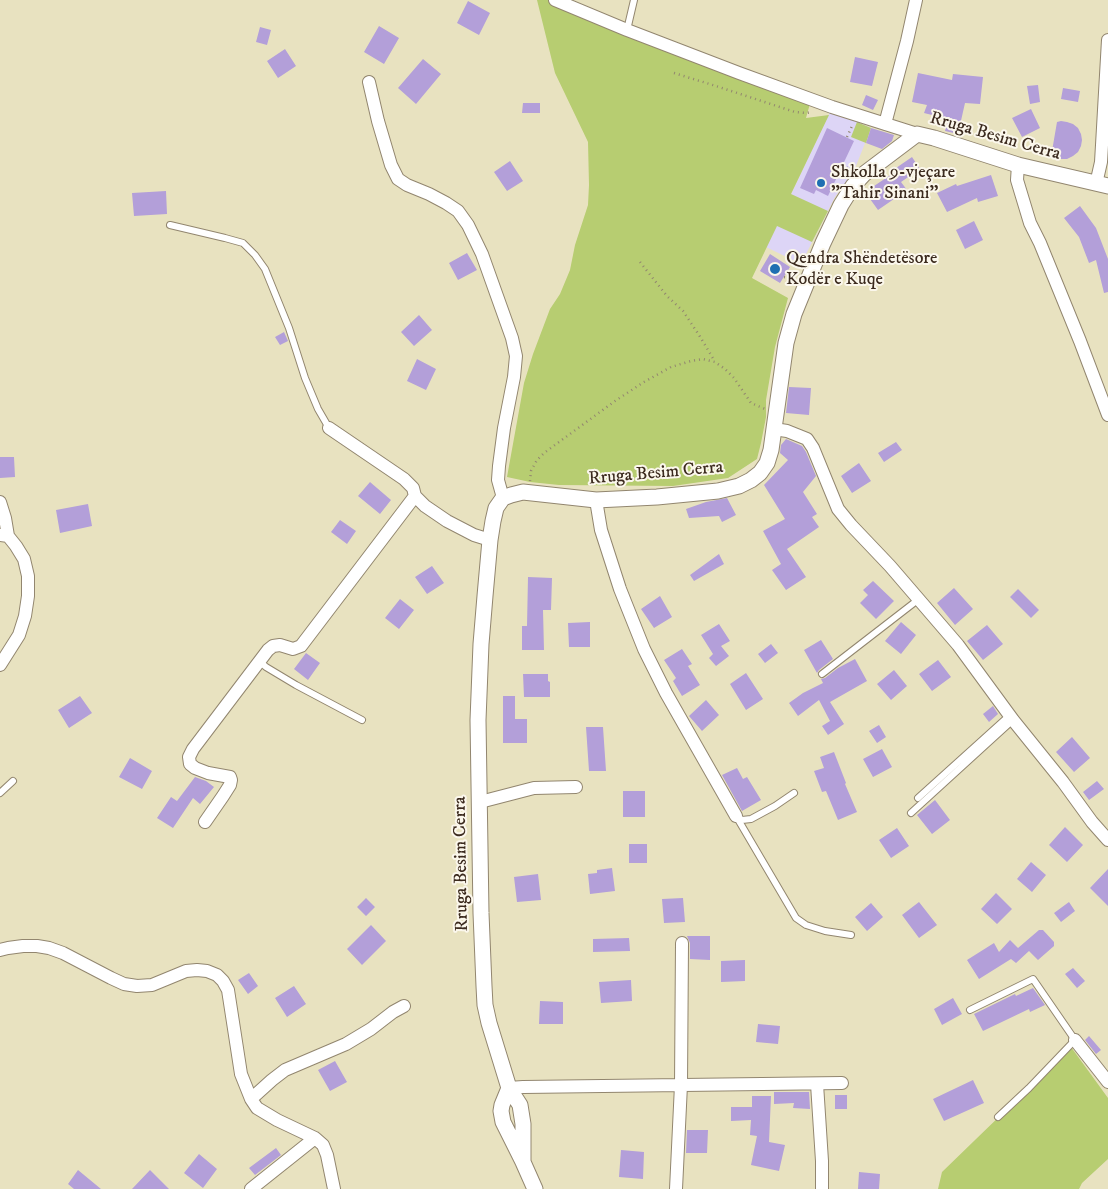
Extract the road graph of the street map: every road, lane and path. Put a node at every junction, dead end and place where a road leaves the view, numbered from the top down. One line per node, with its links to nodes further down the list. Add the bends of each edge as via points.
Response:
1 (555, 0): 4 (street)
2 (634, 0): 4 (lane)
3 (916, 0): 10 (street)
4 (627, 30): 8 (street)
5 (1108, 40): 14 (street, via 1100,162)
6 (674, 74): 8 (path, via 796,112 807,113)
7 (369, 82): 26 (street, via 388,157 398,179 446,203 463,218 482,254 512,338 516,356 514,377 498,480)
8 (832, 107): 10 (street)
9 (853, 124): 12 (path)
10 (885, 124): 11 (street)
11 (917, 134): 13 (street, Rruga Besim Cerra); 20 (street, Rruga Besim Cerra, via 864,174 840,205 794,314 786,343)
12 (847, 137)
13 (1018, 164): 14 (street, Rruga Besim Cerra); 21 (street, via 1017,180 1030,223)
14 (1102, 185)
15 (170, 225): 22 (lane, via 243,243 256,255 265,269 305,378)
16 (640, 262): 19 (path, via 683,311)
17 (784, 277): 18 (path)
18 (795, 278)
19 (715, 362): 20 (path, via 734,378 751,403); 24 (path, via 691,360 671,367 616,401 537,460 531,472)
20 (776, 412): 23 (street, Rruga Besim Cerra)
21 (1108, 415)
22 (329, 428): 25 (street, via 404,479 413,488)
23 (774, 429): 27 (street, Rruga Besim Cerra, via 767,463 760,473 739,486 718,491); 31 (street, via 807,439 838,509)
24 (529, 493): 26 (street, Rruga Besim Cerra); 27 (street, Rruga Besim Cerra)
25 (415, 496): 30 (street, via 448,521); 32 (street, via 301,646 293,649 273,646)
26 (503, 498): 30 (street, Rruga Besim Cerra, via 496,508)
27 (596, 500): 44 (street, via 601,530 620,589 644,649)
28 (0, 502): 29 (street, via 5,518)
29 (4, 535): 33 (street, via 24,559 28,596 19,635)
30 (490, 540): 42 (street, Rruga Besim Cerra, via 478,720)
31 (919, 599): 34 (lane); 35 (street)
32 (260, 662): 36 (lane); 45 (street, via 189,757 195,768 230,777 231,780)
33 (0, 665)
34 (822, 674)
35 (1012, 718): 41 (lane); 43 (lane); 46 (street)
36 (362, 720)
37 (13, 781): 39 (lane)
38 (576, 787): 42 (street, via 534,788)
39 (0, 793)
40 (794, 793): 44 (lane, via 752,818 742,820)
41 (918, 798)
42 (480, 802): 57 (street, Rruga Besim Cerra, via 485,1005)
43 (911, 813)
44 (736, 816): 47 (lane, via 796,918 824,931)
45 (205, 822)
46 (1108, 840)
47 (851, 935)
48 (682, 943): 56 (street)
49 (0, 950): 58 (street, via 24,946 49,948 124,984 137,986 152,985 186,971 207,971 217,975 228,990 240,1074)
50 (404, 1006): 58 (street, via 346,1044 285,1070)
51 (970, 1010): 52 (lane, via 1033,979)
52 (1075, 1040): 53 (street); 59 (lane)
53 (1108, 1082)
54 (842, 1083): 55 (street)
55 (817, 1084): 56 (street); 65 (street)
56 (681, 1085): 57 (street); 64 (street)
57 (509, 1088): 63 (street, Rruga Besim Cerra, via 520,1105 523,1162)
58 (251, 1099): 60 (street, via 257,1108)
59 (998, 1117)
60 (315, 1138): 61 (street); 62 (street, via 327,1155)
61 (251, 1189)
62 (334, 1189)
63 (535, 1189)
64 (676, 1189)
65 (822, 1189)

